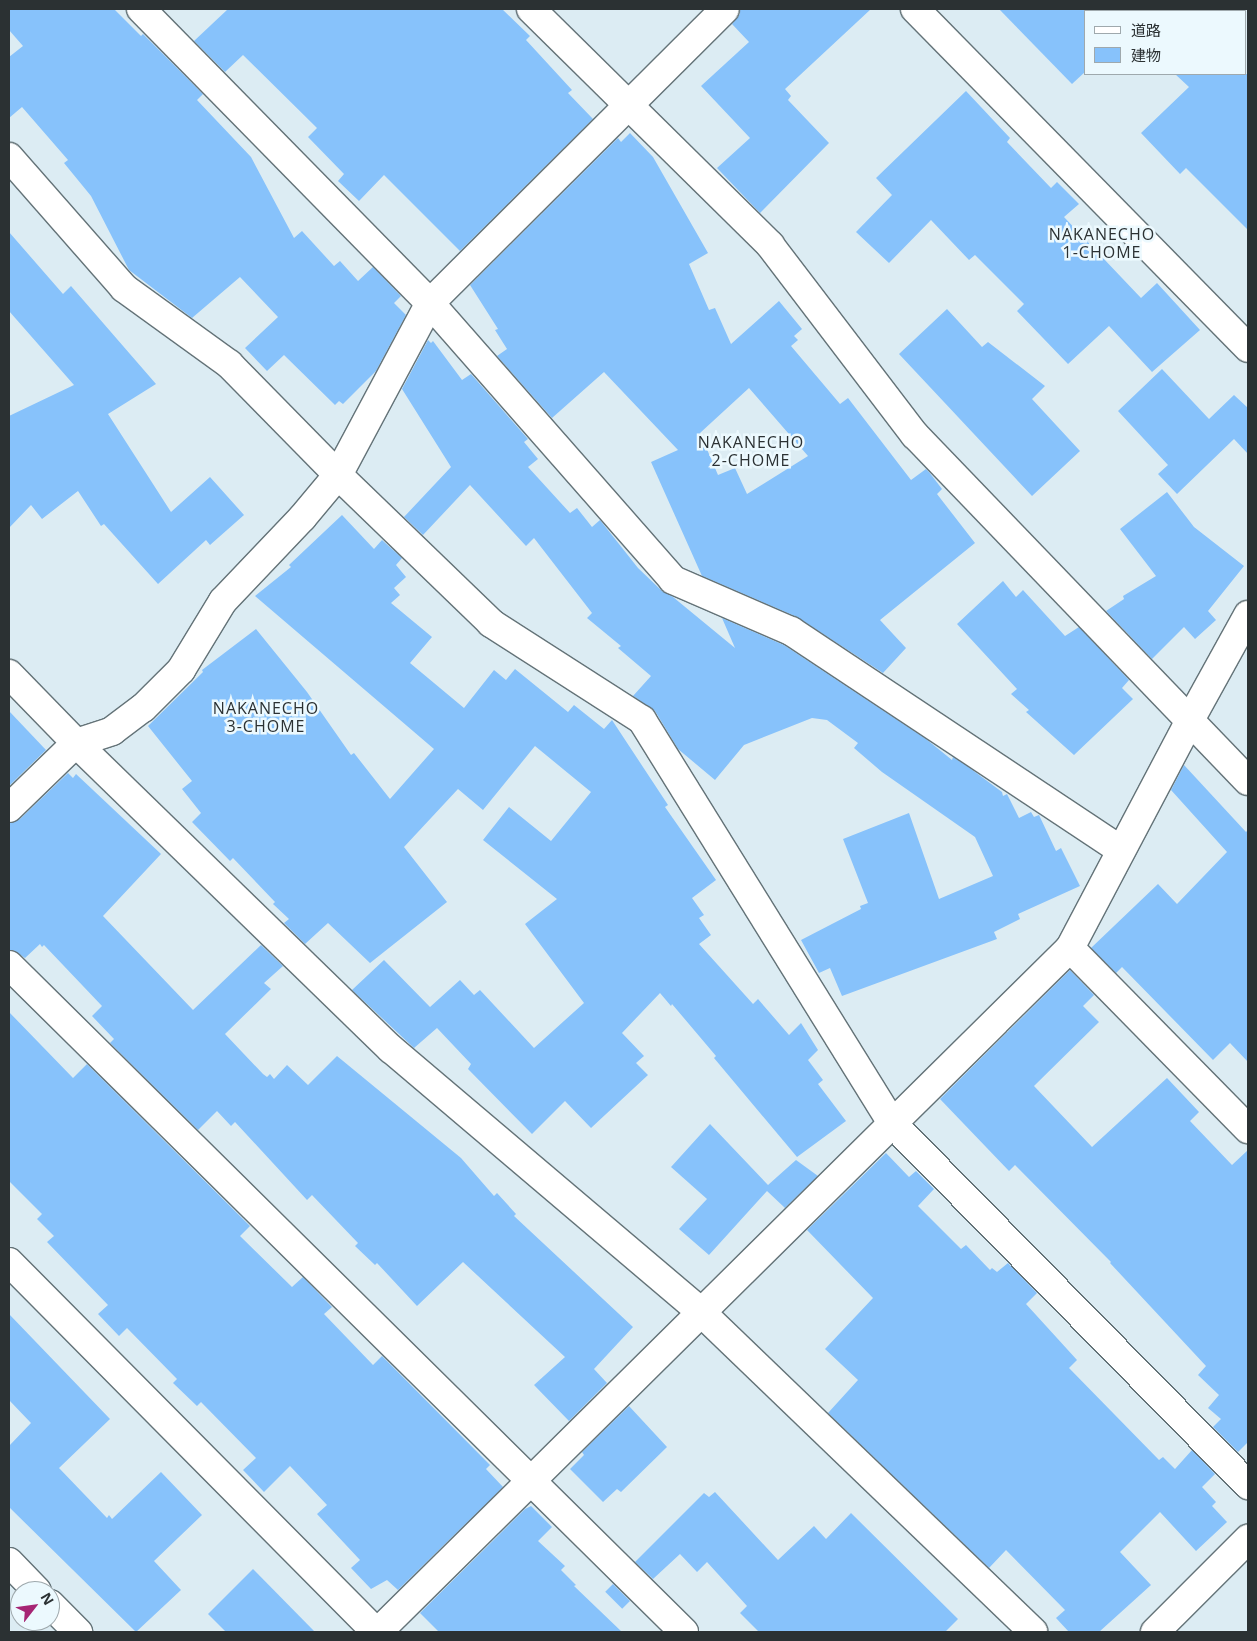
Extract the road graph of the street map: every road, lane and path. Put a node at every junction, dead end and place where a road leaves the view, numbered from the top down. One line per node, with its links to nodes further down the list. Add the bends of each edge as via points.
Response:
1 (141, 9): 7 (street)
2 (531, 9): 5 (street)
3 (725, 9): 5 (street)
4 (915, 9): 8 (street)
5 (628, 107): 7 (street); 12 (street, via 770,245 915,435)
6 (9, 157): 9 (street, via 124,288 229,364)
7 (430, 303): 9 (street); 16 (street, via 674,580 791,631)
8 (1248, 348)
9 (338, 475): 13 (street, via 223,601 181,670 143,708 112,731); 19 (street, via 491,623 642,720)
10 (1248, 615): 12 (street)
11 (9, 674): 13 (street)
12 (1190, 720): 14 (street); 16 (street)
13 (76, 743): 15 (street); 22 (street, via 391,1049)
14 (1248, 781)
15 (9, 808)
16 (1121, 850): 17 (street)
17 (1070, 948): 19 (street); 20 (street)
18 (9, 965): 23 (street)
19 (892, 1124): 22 (street); 24 (street)
20 (1248, 1129)
21 (9, 1262): 30 (street)
22 (701, 1312): 23 (street); 32 (street)
23 (531, 1481): 30 (street); 31 (street)
24 (1248, 1485)
25 (1248, 1539): 33 (street)
26 (9, 1562): 27 (street)
27 (27, 1581)
28 (60, 1614): 29 (street)
29 (78, 1632)
30 (377, 1632)
31 (684, 1632)
32 (1033, 1632)
33 (1155, 1632)

